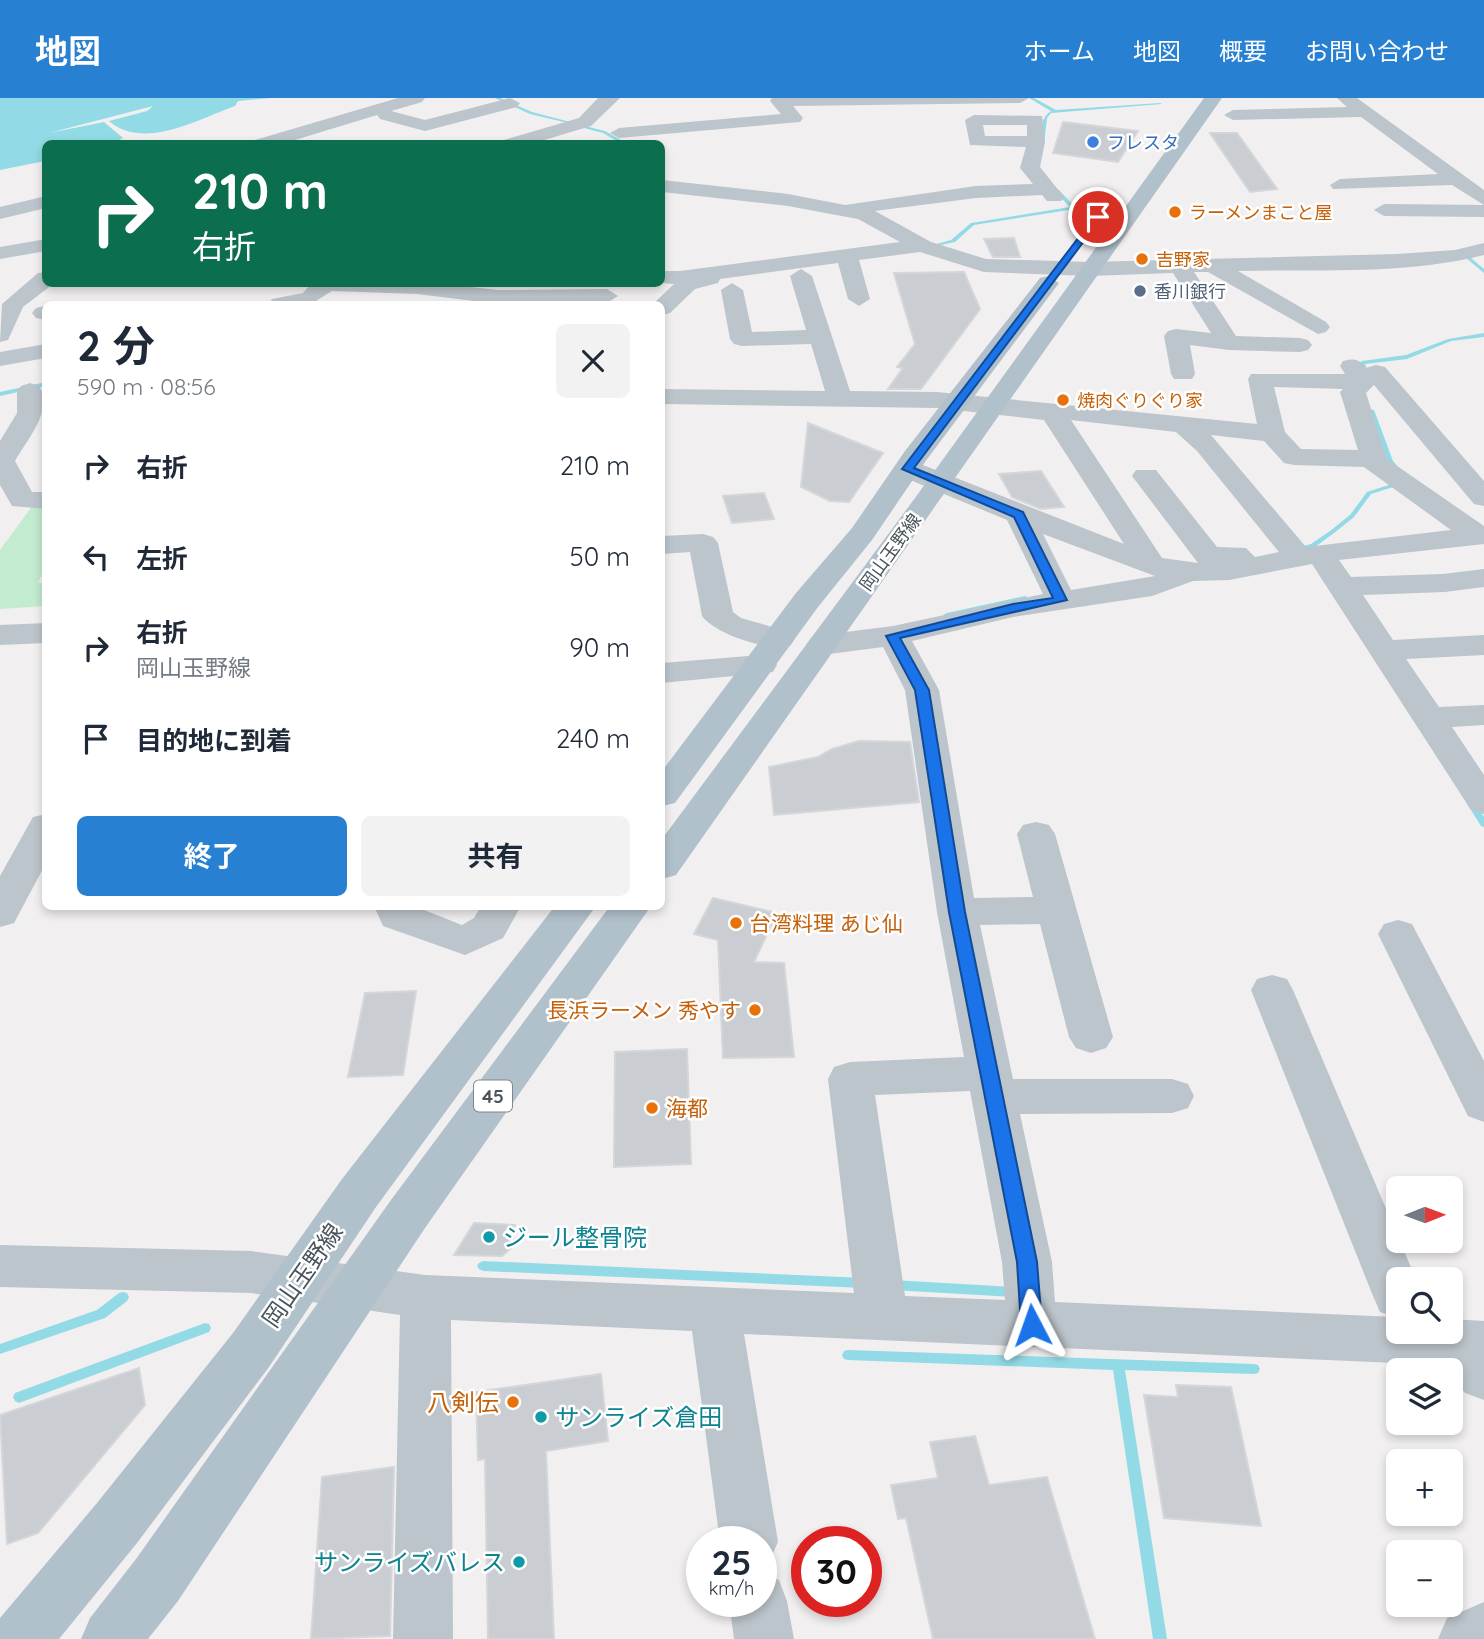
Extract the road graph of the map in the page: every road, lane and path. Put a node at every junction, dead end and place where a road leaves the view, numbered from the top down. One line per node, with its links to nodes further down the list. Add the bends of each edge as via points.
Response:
1 (416, 98): 14 (street)
2 (438, 98): 11 (street)
3 (611, 98): 13 (street)
4 (1020, 98): 7 (street)
5 (1187, 98): 39 (main road, 岡山玉野線)
6 (1346, 98): 10 (street)
7 (821, 99): 17 (street, via 779,101 794,118)
8 (511, 104): 11 (street, via 425,126)
9 (1223, 107): 10 (street); 39 (main road, 岡山玉野線)
10 (1365, 112): 15 (street)
11 (386, 115): 20 (street)
12 (549, 116): 13 (street)
13 (582, 122): 17 (street); 21 (street)
14 (307, 131): 18 (street); 19 (street)
15 (1395, 135): 16 (street); 23 (street)
16 (1369, 136)
17 (626, 138)
18 (275, 140)
19 (294, 140)
20 (298, 140)
21 (523, 140)
22 (1037, 142): 31 (street, via 1030,168 1051,193 976,192 853,208)
23 (1456, 179): 24 (street); 26 (street)
24 (1340, 185)
25 (665, 186): 31 (street)
26 (1484, 199)
27 (42, 203): 32 (street)
28 (42, 210): 33 (street)
29 (1384, 210): 30 (street)
30 (1484, 211)
31 (852, 212): 37 (street, via 863,213)
32 (0, 214)
33 (0, 221)
34 (42, 226): 35 (street)
35 (0, 234)
36 (42, 246): 40 (street)
37 (927, 247): 41 (street); 44 (street, via 984,265)
38 (1484, 249): 42 (street, via 1408,259)
39 (1083, 250): 43 (street); 44 (main road, 岡山玉野線); 69 (main road, 岡山玉野線)
40 (0, 253)
41 (847, 259): 45 (street); 53 (street)
42 (1212, 265): 43 (street); 56 (street)
43 (1179, 266): 59 (street)
44 (1060, 268): 68 (main road, 岡山玉野線)
45 (755, 271): 46 (street); 55 (street, via 694,280); 58 (street, via 795,273)
46 (665, 277)
47 (42, 281): 57 (street, via 13,304)
48 (390, 287): 51 (street)
49 (433, 287): 52 (street, via 498,297)
50 (732, 290): 58 (street, via 742,339)
51 (316, 292): 54 (street)
52 (611, 295)
53 (859, 299)
54 (289, 301)
55 (665, 305)
56 (1318, 327)
57 (0, 335)
58 (821, 337): 67 (street)
59 (1229, 343): 60 (street); 64 (street, via 1176,336)
60 (1300, 345)
61 (42, 352): 62 (street)
62 (0, 359)
63 (1363, 373): 72 (street, via 1260,379); 73 (street, via 1353,392); 77 (street)
64 (1183, 374)
65 (29, 391): 78 (street, via 30,412 1,461 22,500)
66 (665, 391): 67 (street)
67 (840, 400): 68 (street)
68 (957, 403): 69 (street); 74 (main road, 岡山玉野線)
69 (991, 407): 70 (street); 76 (main road, 岡山玉野線)
70 (1053, 413): 71 (street); 84 (street)
71 (1184, 424): 72 (street); 82 (street)
72 (1272, 435): 73 (street, via 1294,457)
73 (1374, 459): 80 (street, via 1401,483)
74 (908, 469): 76 (street); 95 (main road, 岡山玉野線)
75 (1146, 477): 83 (street, via 1209,557 1235,554)
76 (938, 484): 79 (street); 92 (main road, 岡山玉野線)
77 (1484, 498)
78 (42, 502)
79 (1019, 514): 84 (street); 88 (street)
80 (1480, 535): 82 (street)
81 (665, 545): 95 (street, via 703,543 718,616)
82 (1304, 553): 83 (street); 87 (street)
83 (1244, 562): 85 (street)
84 (1150, 564): 85 (street)
85 (1186, 572): 88 (street, via 1152,587)
86 (1484, 579): 87 (street)
87 (1342, 586): 94 (street)
88 (1059, 596): 91 (street)
89 (42, 632): 90 (street)
90 (0, 635)
91 (892, 636): 92 (street); 109 (street, via 922,690)
92 (822, 645): 103 (main road, 岡山玉野線)
93 (1484, 645): 94 (street)
94 (1384, 650): 98 (street)
95 (770, 652): 96 (street); 99 (main road, 岡山玉野線)
96 (665, 672)
97 (1484, 715): 98 (street)
98 (1428, 718): 100 (street)
99 (665, 791)
100 (1482, 795)
101 (42, 834): 110 (street)
102 (1036, 834): 108 (street)
103 (665, 862)
104 (395, 910): 105 (street, via 397,916 465,941 489,928)
105 (499, 910)
106 (574, 910): 119 (main road, 岡山玉野線 / 45, via 359,1193)
107 (629, 910): 120 (main road, 45)
108 (1055, 910): 109 (street); 113 (street)
109 (967, 912): 114 (street)
110 (0, 913)
111 (1398, 934): 116 (street)
112 (1272, 990): 118 (street)
113 (1091, 1037)
114 (1000, 1091): 115 (street); 121 (street, via 850,1079); 123 (street)
115 (1171, 1096)
116 (1484, 1104)
117 (0, 1266): 119 (street)
118 (1386, 1267)
119 (276, 1275): 120 (street); 129 (main road, 岡山玉野線 / 45, via 251,1350)
120 (358, 1288): 122 (street); 130 (main road, 45)
121 (879, 1295): 123 (street); 124 (street)
122 (425, 1297): 124 (street); 131 (street)
123 (1030, 1304): 125 (street)
124 (715, 1311): 126 (street)
125 (1451, 1348)
126 (747, 1526)
127 (761, 1617): 132 (street)
128 (1484, 1632): 133 (street)
129 (21, 1639)
130 (111, 1639)
131 (423, 1639)
132 (764, 1639)
133 (1468, 1639)

